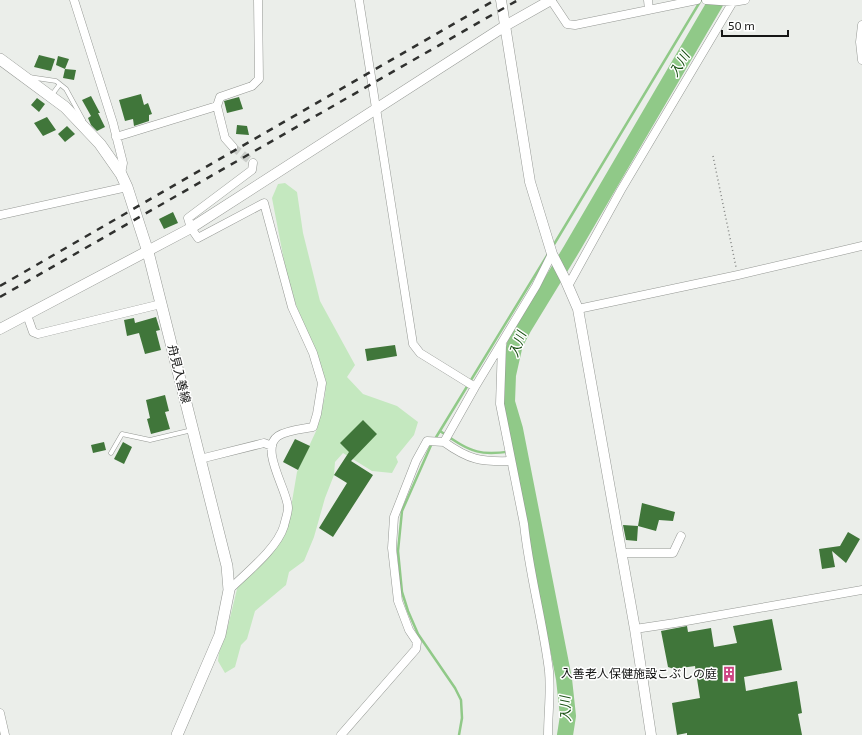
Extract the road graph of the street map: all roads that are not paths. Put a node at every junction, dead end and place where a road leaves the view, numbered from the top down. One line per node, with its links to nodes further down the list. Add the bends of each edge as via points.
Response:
1 (74, 0): 22 (street)
2 (258, 0): 19 (street, via 259,79 252,86 220,97)
3 (359, 0): 20 (street)
4 (500, 0): 13 (street)
5 (551, 0): 11 (street, via 567,24 575,25); 13 (street)
6 (648, 0): 11 (street)
7 (695, 0): 11 (street)
8 (706, 0): 10 (street)
9 (744, 0): 10 (street)
10 (731, 1): 32 (street)
11 (649, 10)
12 (862, 25): 15 (street)
13 (505, 26): 20 (street); 31 (street, via 530,182)
14 (0, 59): 16 (main road, 舟見入善線)
15 (862, 60)
16 (23, 76): 17 (lane, via 56,81); 18 (main road, 舟見入善線)
17 (60, 84): 18 (lane); 21 (lane, via 66,89)
18 (51, 97): 21 (main road, 舟見入善線, via 65,107)
19 (217, 106): 22 (street); 23 (street, via 225,138)
20 (376, 109): 28 (street); 38 (street, via 413,344 420,353)
21 (91, 134): 25 (main road, 舟見入善線)
22 (116, 137): 25 (street, via 124,163)
23 (233, 147)
24 (254, 163): 28 (street, via 252,170 188,218)
25 (121, 174): 26 (main road, 舟見入善線)
26 (127, 187): 27 (street); 30 (main road, 舟見入善線)
27 (0, 215)
28 (191, 228): 30 (street); 41 (street, via 198,238 264,203 292,307 313,353 322,383 313,427 276,437)
29 (862, 246): 34 (street)
30 (148, 252): 33 (main road, 舟見入善線); 35 (street)
31 (553, 256): 32 (street); 37 (street)
32 (566, 282): 34 (street)
33 (161, 304): 35 (street, via 38,334 33,332); 39 (main road, 舟見入善線)
34 (578, 309): 46 (street)
35 (27, 315): 36 (street)
36 (0, 329)
37 (502, 343): 38 (street); 44 (street, via 500,404)
38 (475, 387): 40 (street)
39 (193, 430): 42 (lane, via 150,440 122,434); 43 (main road, 舟見入善線)
40 (444, 442): 44 (street, via 470,458); 53 (street, via 427,441 416,461 394,517 392,548 398,601 409,630 417,642 416,649)
41 (272, 446): 43 (street, via 264,443); 47 (street, via 271,458 288,508 284,527 276,544)
42 (111, 453)
43 (200, 459): 47 (main road, 舟見入善線, via 227,566)
44 (511, 461): 54 (street, via 549,671)
45 (681, 536): 46 (street, via 673,553)
46 (621, 553): 49 (street)
47 (229, 590): 52 (main road, 舟見入善線, via 220,635)
48 (862, 590): 49 (street)
49 (635, 629): 55 (street)
50 (0, 713): 51 (street)
51 (5, 735)
52 (177, 735)
53 (341, 735)
54 (548, 735)
55 (651, 735)

